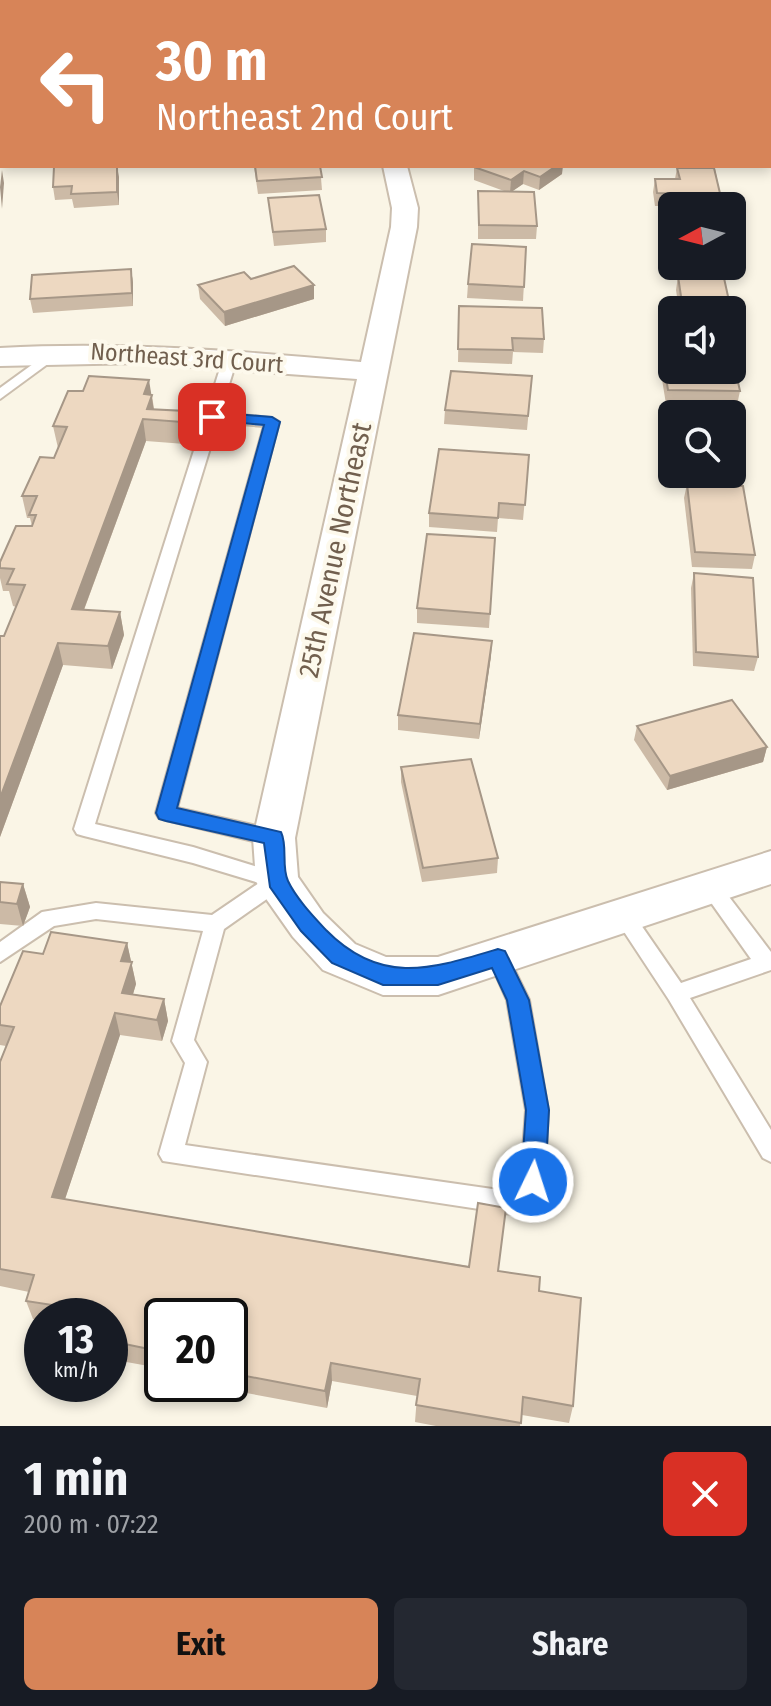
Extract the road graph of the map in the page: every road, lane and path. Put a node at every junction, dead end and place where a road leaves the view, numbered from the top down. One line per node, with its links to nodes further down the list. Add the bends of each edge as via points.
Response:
1 (395, 168): 5 (street, 25th Avenue Northeast, via 404,227)
2 (55, 352): 3 (street, Northeast 3rd Court); 4 (street, Northeast 3rd Court); 6 (lane)
3 (0, 357)
4 (230, 359): 5 (street, Northeast 3rd Court); 7 (lane)
5 (373, 372): 8 (street, 25th Avenue Northeast)
6 (0, 395)
7 (212, 417): 8 (lane, via 272,422 166,813); 10 (lane, via 84,829)
8 (274, 838): 10 (street, 25th Avenue Northeast)
9 (771, 867): 11 (street)
10 (277, 881): 13 (lane); 15 (street, via 339,957 383,976 438,976)
11 (710, 887): 12 (street); 16 (lane)
12 (623, 915): 15 (street); 17 (lane)
13 (215, 924): 14 (lane, via 96,911 49,918); 15 (lane, via 183,1041 196,1062 171,1154 531,1206 537,1110 518,1000)
14 (0, 953)
15 (498, 957)
16 (768, 962): 17 (lane)
17 (676, 994): 18 (lane)
18 (771, 1151)

